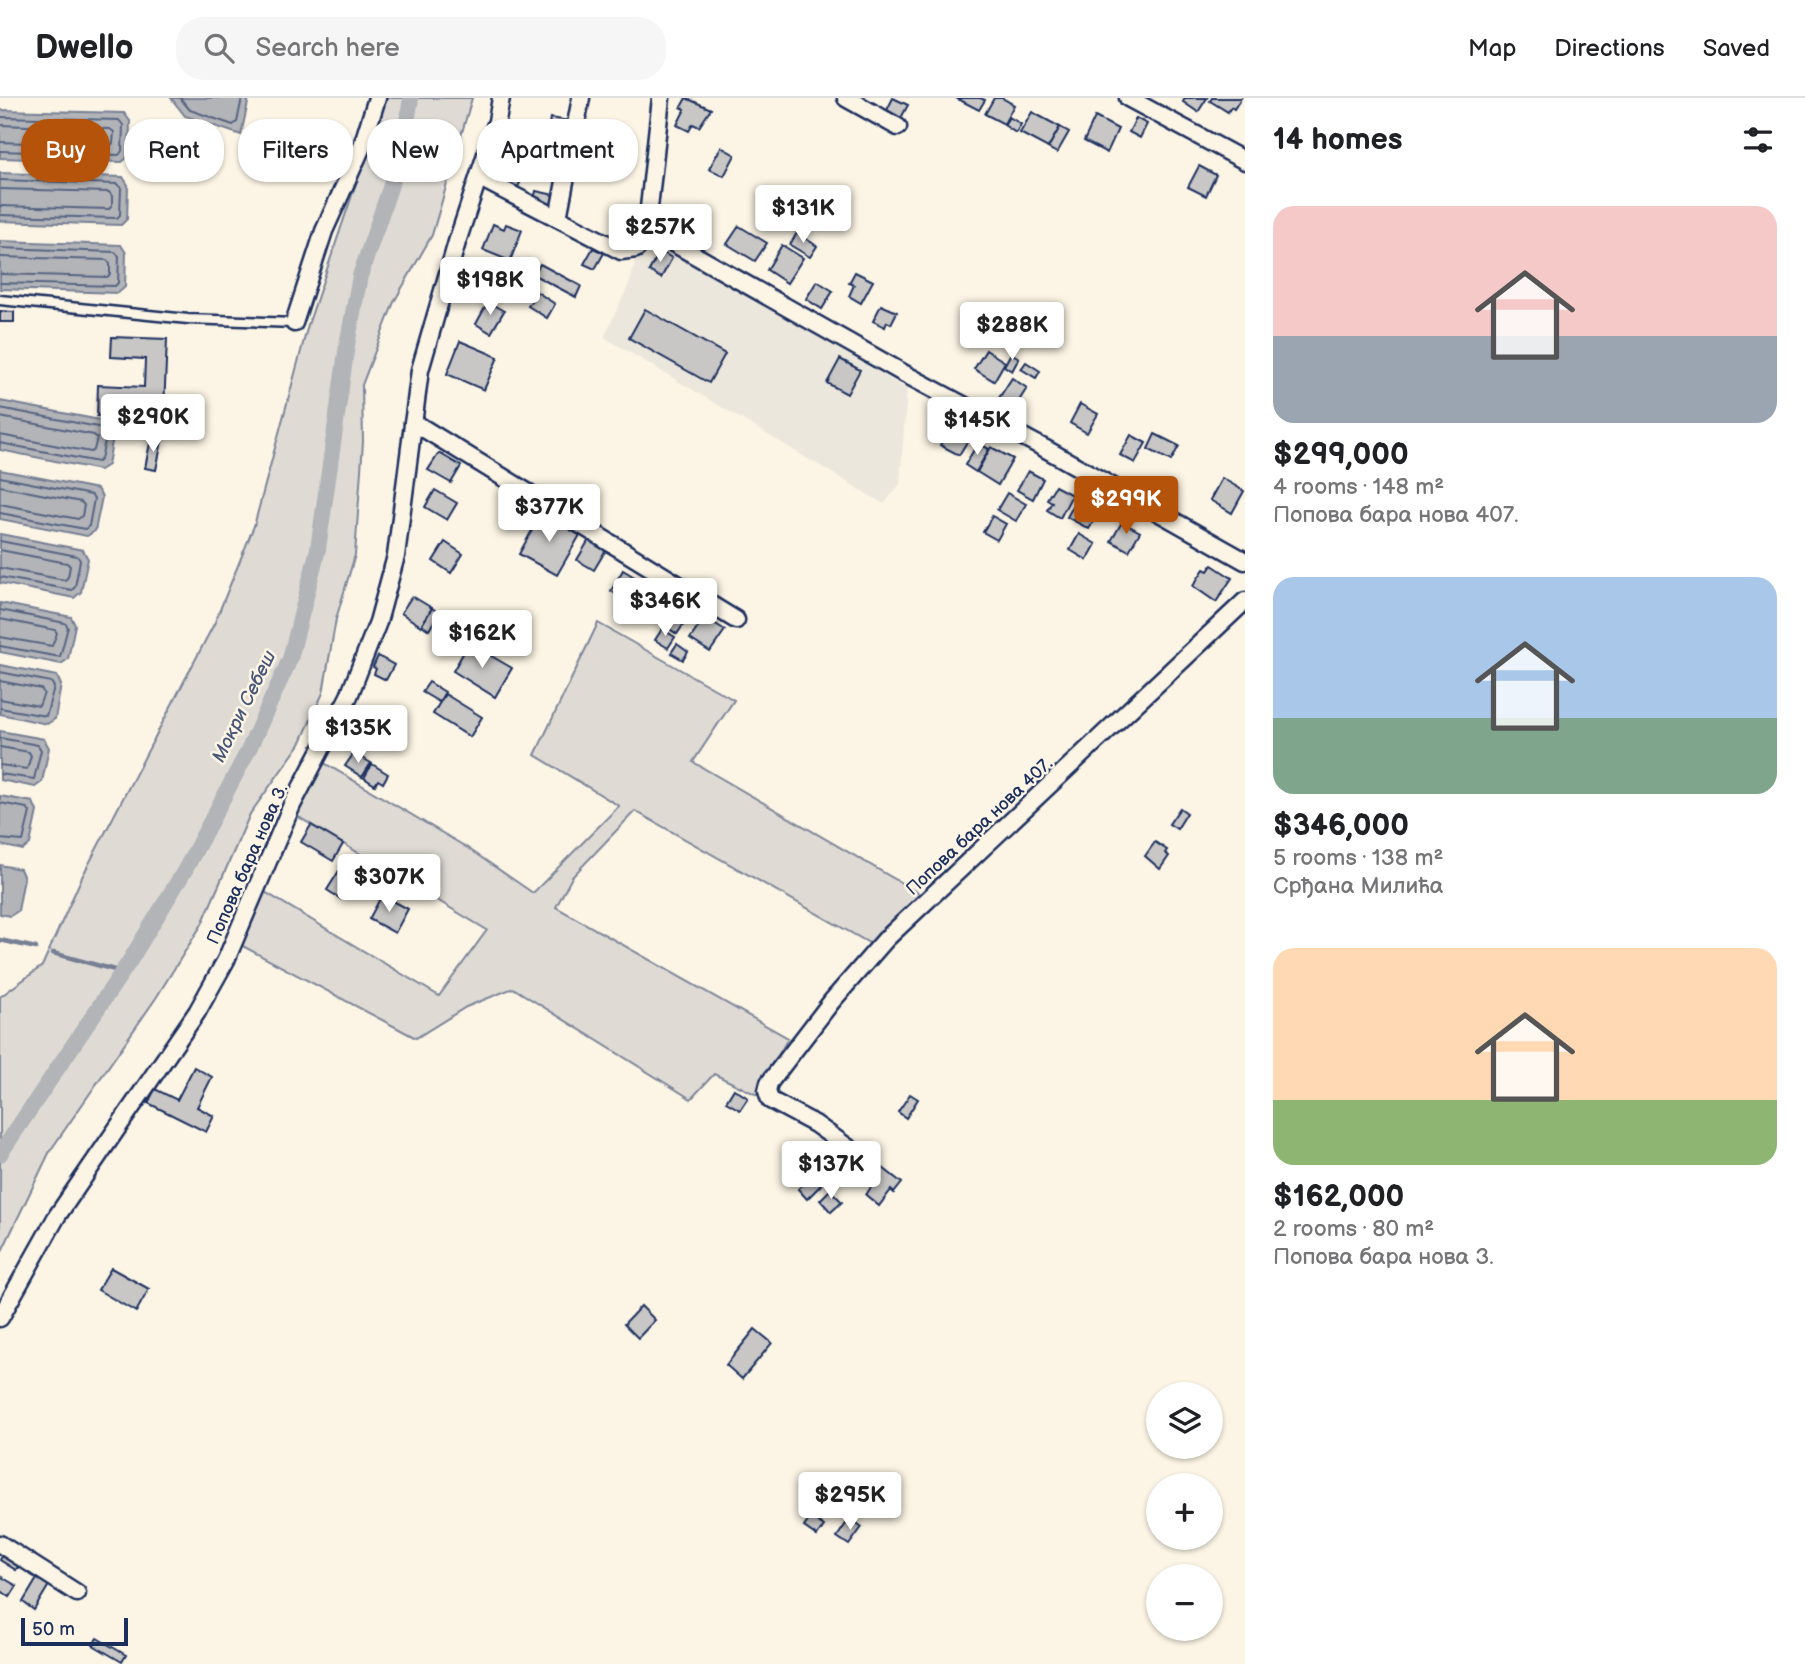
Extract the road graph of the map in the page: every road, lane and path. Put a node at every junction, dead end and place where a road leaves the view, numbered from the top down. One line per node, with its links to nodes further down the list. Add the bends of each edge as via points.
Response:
1 (377, 98): 15 (street, via 361,149 324,231)
2 (501, 98): 7 (street, Попова бара нова 3.)
3 (581, 98): 12 (street)
4 (661, 98): 13 (street, via 648,217)
5 (846, 98): 8 (street)
6 (1128, 98): 9 (street)
7 (498, 119)
8 (898, 127)
9 (1245, 161)
10 (479, 182): 16 (street, Попова бара нова 3., via 420,370)
11 (488, 182): 12 (street)
12 (558, 218): 13 (street, via 621,251 636,249)
13 (652, 231): 17 (street)
14 (0, 300): 15 (lane, via 188,319)
15 (294, 323)
16 (413, 422): 19 (street); 21 (street, Попова бара нова 3., via 396,556 378,622 349,696 292,805 226,960 197,1012 57,1216)
17 (1245, 561)
18 (1245, 601): 20 (street, Попова бара нова 407., via 886,939 769,1083 770,1100)
19 (736, 620)
20 (860, 1156)
21 (0, 1318)
22 (0, 1544): 23 (street)
23 (78, 1593)

